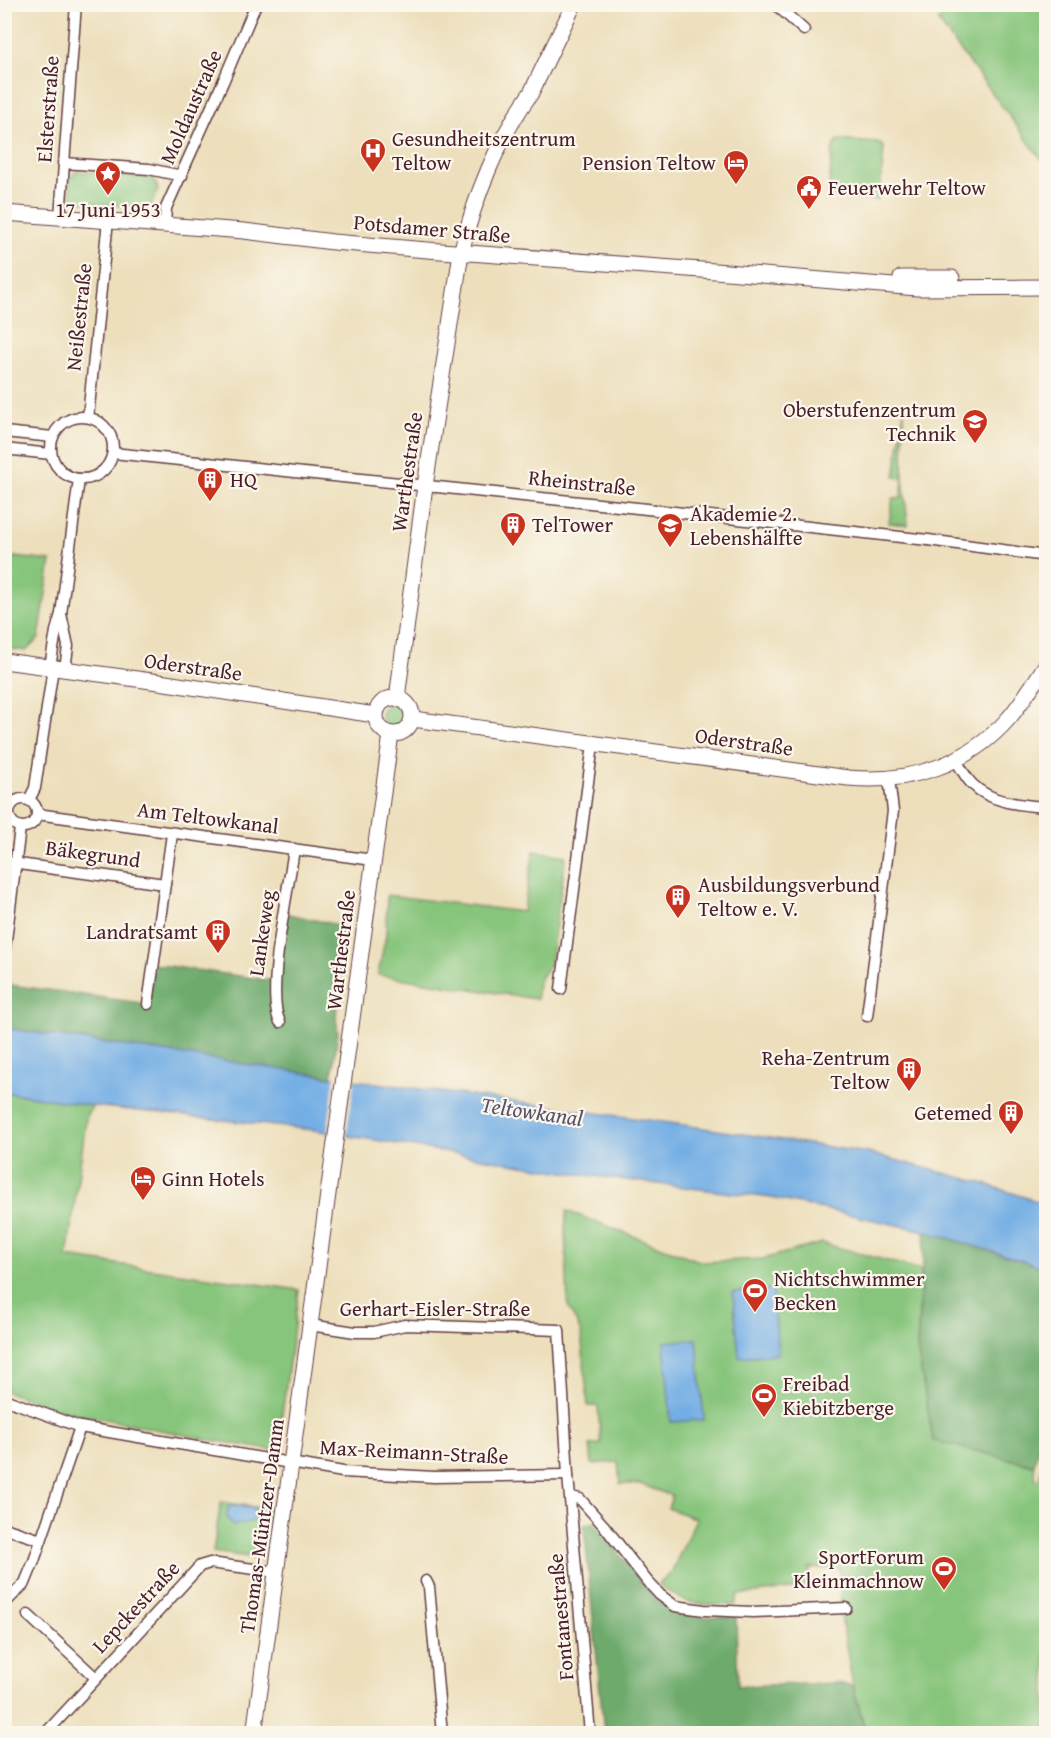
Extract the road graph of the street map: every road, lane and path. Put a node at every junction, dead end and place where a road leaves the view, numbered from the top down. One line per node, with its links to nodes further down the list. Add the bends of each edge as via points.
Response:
1 (76, 4): 6 (street, Elsterstraße)
2 (256, 4): 7 (street, Moldaustraße)
3 (574, 4): 12 (street, Warthestraße, via 494,159)
4 (775, 4): 5 (street)
5 (804, 30)
6 (63, 163): 7 (street, via 149,169); 9 (street, Elsterstraße)
7 (182, 176): 11 (street, Moldaustraße, via 166,208)
8 (4, 213): 9 (street, Potsdamer Straße)
9 (60, 217): 10 (street, Potsdamer Straße)
10 (108, 220): 11 (street, Potsdamer Straße); 16 (street, Neißestraße)
11 (165, 225): 12 (street, Potsdamer Straße)
12 (461, 253): 14 (street, Potsdamer Straße); 23 (street, Warthestraße)
13 (1047, 277): 14 (street, Potsdamer Straße, via 904,277)
14 (856, 283): 15 (street, Potsdamer Straße, via 927,288)
15 (1047, 287)
16 (88, 417): 18 (street, via 63,423); 20 (street, via 110,433)
17 (4, 432): 18 (street)
18 (53, 437): 21 (street)
19 (4, 449): 21 (street)
20 (113, 453): 22 (street, via 101,473); 23 (street, Rheinstraße)
21 (51, 454): 22 (street, via 64,474)
22 (79, 479): 27 (street, via 61,614 68,646)
23 (425, 486): 24 (street, Rheinstraße); 28 (street, Warthestraße)
24 (1047, 556)
25 (4, 661): 27 (street, Oderstraße)
26 (1047, 665): 33 (street, Oderstraße, via 1008,719)
27 (56, 668): 29 (street, Oderstraße); 35 (street, via 35,788)
28 (398, 698): 29 (street, via 381,703); 30 (street, via 411,708)
29 (375, 715): 31 (street, via 381,729)
30 (413, 719): 31 (street, via 403,732); 32 (street, Oderstraße)
31 (391, 734): 42 (street, Warthestraße)
32 (593, 744): 34 (street, Oderstraße, via 848,778); 46 (street)
33 (956, 760): 34 (street, Oderstraße, via 933,770); 37 (street, via 969,782 981,792 999,800)
34 (889, 779): 48 (street, via 893,811)
35 (29, 800): 36 (street, via 15,801); 38 (street)
36 (7, 807): 39 (street, via 10,821)
37 (1047, 807)
38 (38, 814): 39 (street, via 34,823); 40 (street, Am Teltowkanal)
39 (20, 828): 43 (street)
40 (172, 834): 41 (street, Am Teltowkanal); 44 (street, Bäkegrund)
41 (294, 849): 42 (street, Am Teltowkanal); 49 (street, Lankeweg, via 275,981 275,1014)
42 (373, 860): 50 (street, Warthestraße)
43 (10, 862): 44 (street, Bäkegrund); 45 (street)
44 (165, 884): 47 (street, Bäkegrund)
45 (4, 956)
46 (561, 988)
47 (148, 1004)
48 (867, 1016)
49 (280, 1022)
50 (310, 1325): 51 (street, Gerhart-Eisler-Straße, via 355,1332 405,1325); 54 (street, Thomas-Müntzer-Damm)
51 (559, 1330): 55 (street, Fontanestraße)
52 (4, 1399): 53 (street, Max-Reimann-Straße)
53 (80, 1427): 54 (street, Max-Reimann-Straße); 58 (street)
54 (292, 1464): 55 (street, Max-Reimann-Straße, via 343,1472 434,1477); 59 (street, Thomas-Müntzer-Damm)
55 (568, 1475): 56 (street, Fontanestraße)
56 (571, 1497): 62 (street, via 580,1499 647,1581 675,1606 753,1611); 68 (street, Fontanestraße)
57 (4, 1528): 58 (street)
58 (41, 1540): 61 (street, via 25,1583)
59 (276, 1572): 64 (street, Lepckestraße, via 210,1563 200,1566); 66 (street, Thomas-Müntzer-Damm)
60 (426, 1581): 67 (street)
61 (4, 1604)
62 (846, 1608)
63 (28, 1615): 64 (street, Lepckestraße)
64 (96, 1678): 65 (street, Lepckestraße)
65 (45, 1734)
66 (254, 1734)
67 (442, 1734)
68 (590, 1734)

